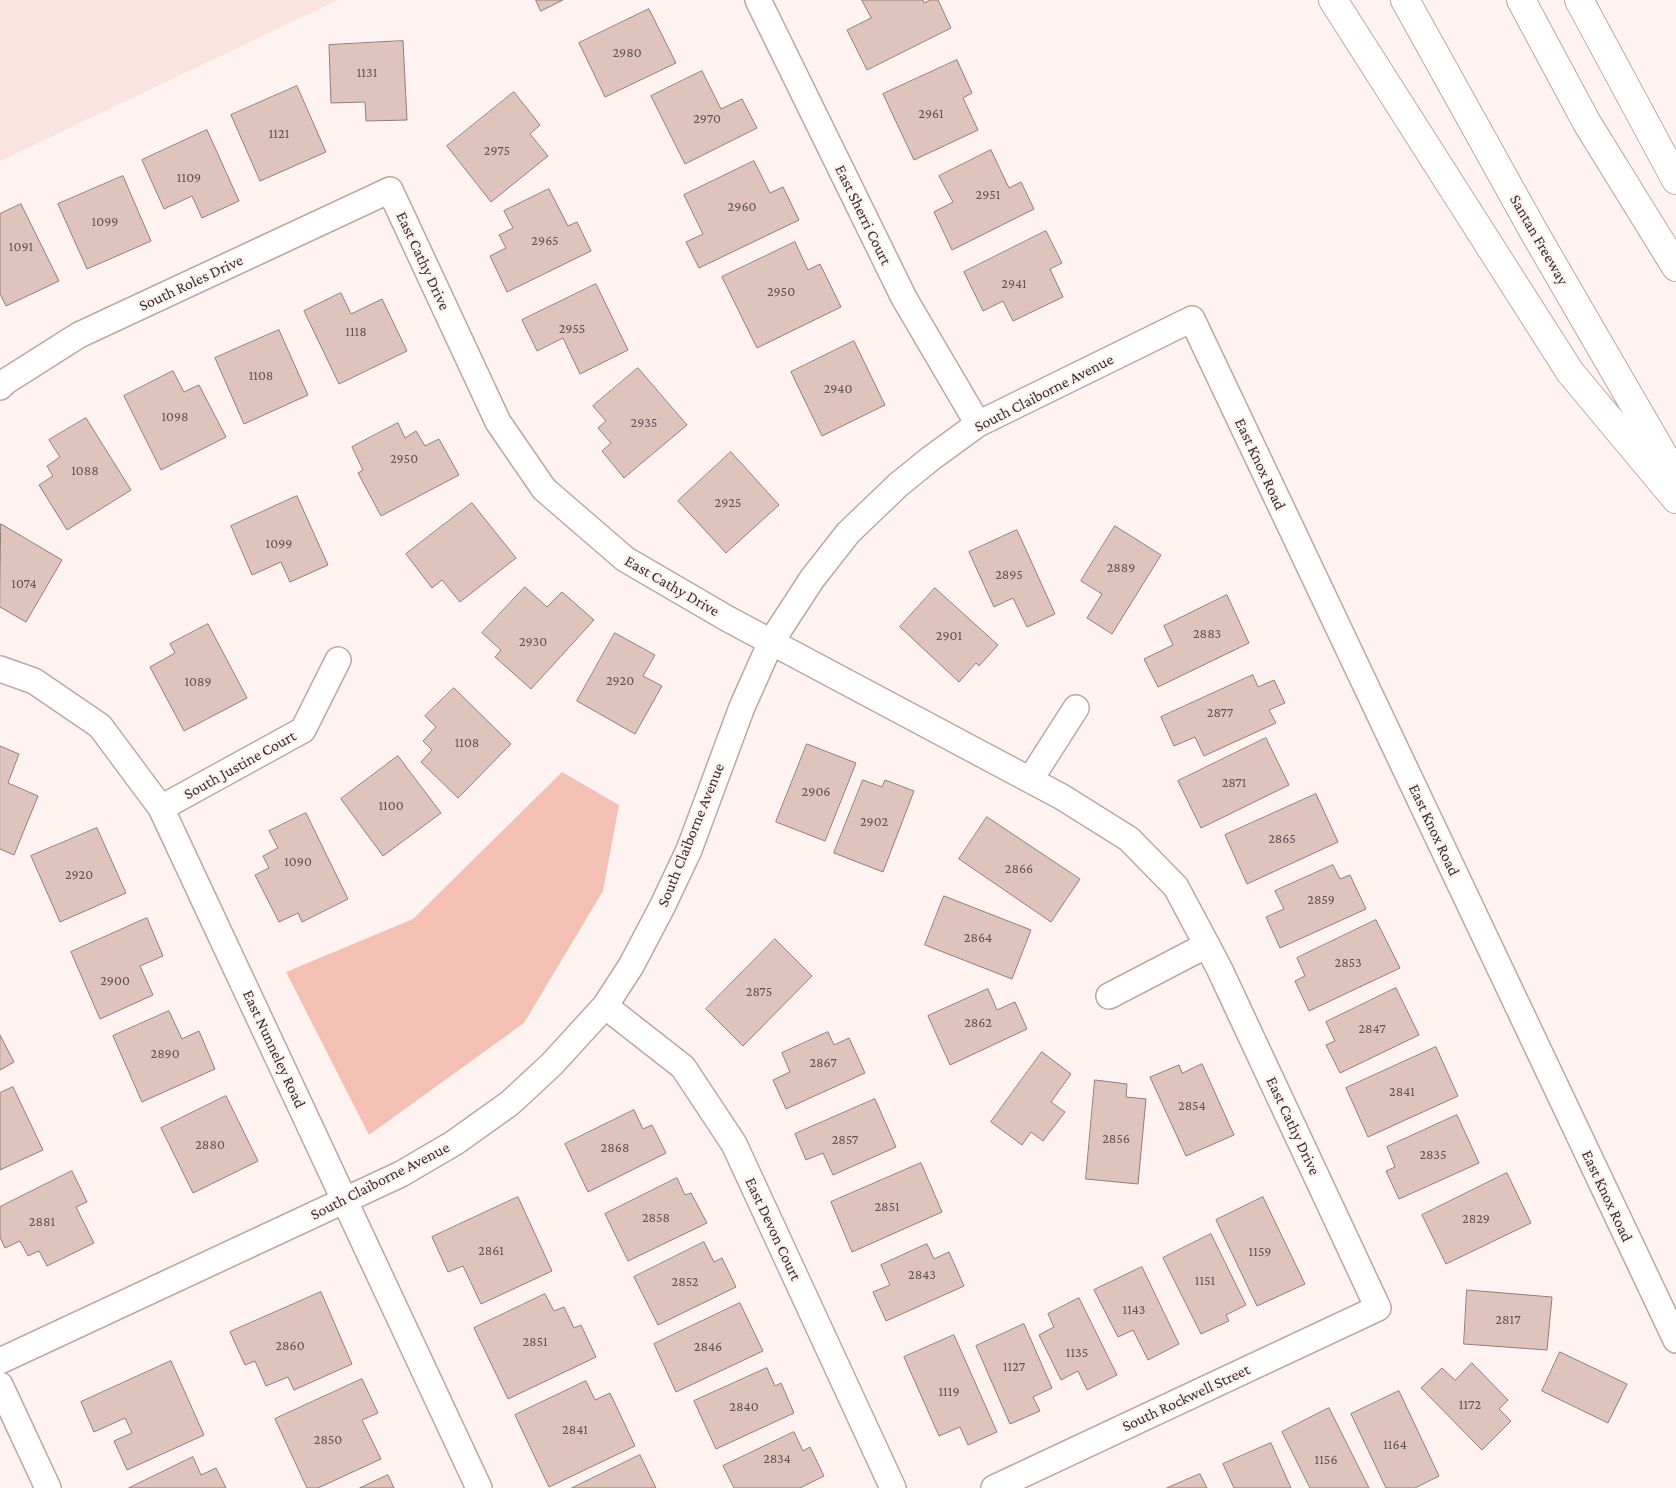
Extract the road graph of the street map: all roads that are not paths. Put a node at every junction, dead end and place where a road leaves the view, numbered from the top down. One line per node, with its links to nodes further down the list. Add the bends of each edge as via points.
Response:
1 (758, 0): 11 (street, East Sherri Court, via 904,298)
2 (1333, 0): 13 (highway, via 1570,372)
3 (1405, 0): 12 (highway, Santan Freeway)
4 (1521, 0): 8 (highway, via 1587,123)
5 (1579, 0): 6 (highway)
6 (1676, 180)
7 (390, 190): 10 (street, South Roles Drive, via 79,335); 14 (street, East Cathy Drive, via 498,422 544,489 624,560)
8 (1676, 267)
9 (1192, 320): 11 (street, South Claiborne Avenue); 25 (street, East Knox Road)
10 (0, 387)
11 (978, 424): 14 (street, South Claiborne Avenue, via 898,485 848,533 812,579)
12 (1676, 477)
13 (1676, 499)
14 (771, 642): 18 (street, East Cathy Drive); 22 (street, South Claiborne Avenue, via 742,706 689,850 631,966)
15 (338, 660): 19 (street, South Justine Court, via 303,730)
16 (0, 669): 19 (street, East Nunneley Road, via 34,681 100,726)
17 (1076, 708): 18 (street)
18 (1030, 780): 20 (street, East Cathy Drive, via 1129,839 1176,887)
19 (161, 808): 23 (street, East Nunneley Road)
20 (1207, 945): 21 (street); 24 (street, East Cathy Drive)
21 (1109, 996)
22 (605, 1006): 23 (street, South Claiborne Avenue, via 552,1064 510,1103 454,1143); 30 (street, East Devon Court, via 683,1067 734,1144)
23 (346, 1201): 26 (street, South Claiborne Avenue); 29 (street, East Nunneley Road)
24 (1378, 1308): 31 (street, South Rockwell Street)
25 (1676, 1340)
26 (0, 1361)
27 (0, 1384): 28 (street)
28 (48, 1488)
29 (479, 1488)
30 (893, 1488)
31 (994, 1488)

